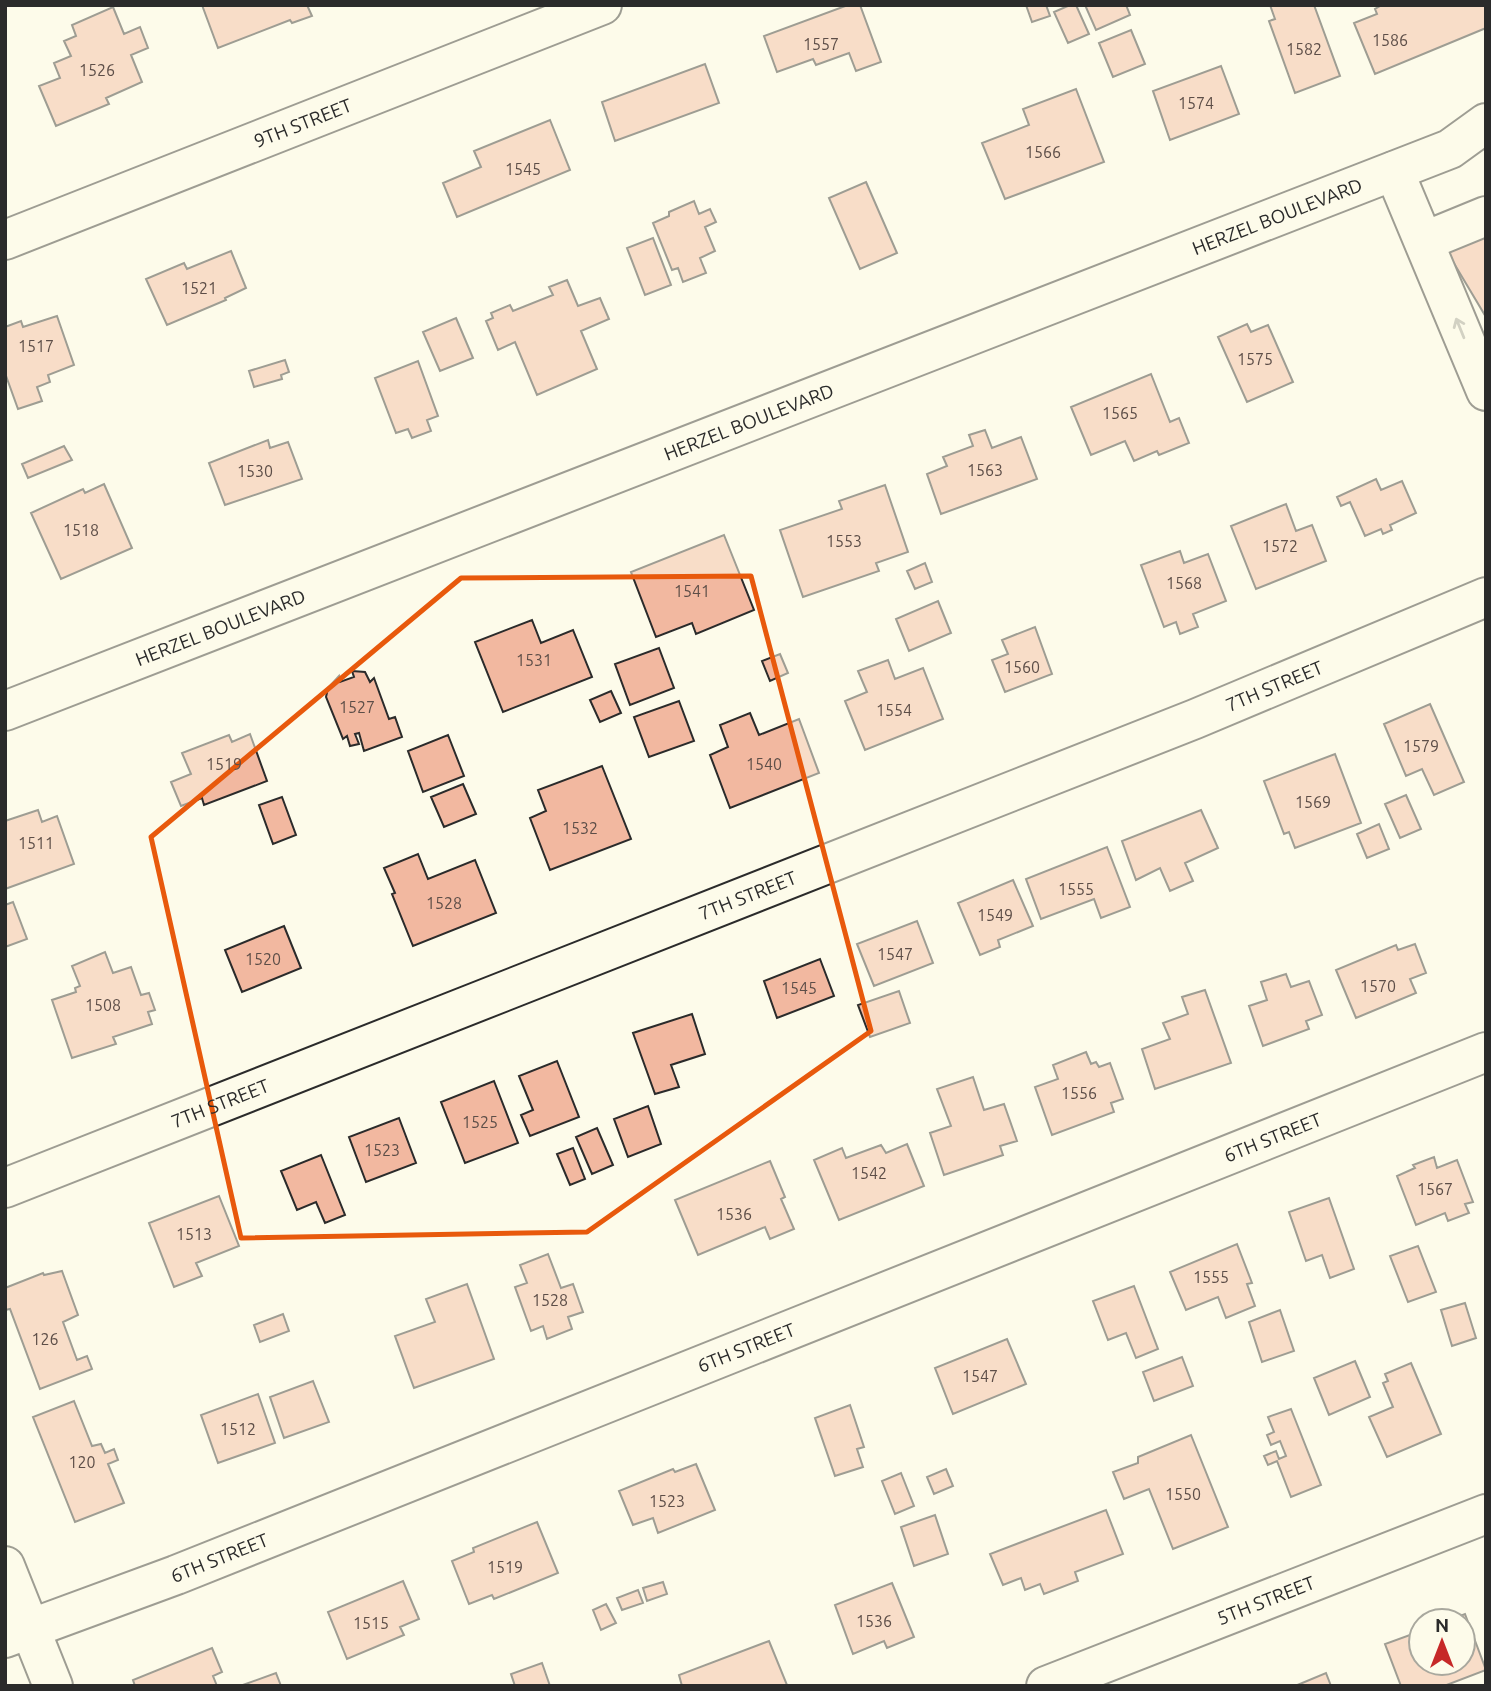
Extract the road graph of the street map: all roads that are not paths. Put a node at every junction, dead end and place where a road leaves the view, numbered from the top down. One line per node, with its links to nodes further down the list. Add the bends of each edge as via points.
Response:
1 (603, 5): 5 (street, 9TH STREET)
2 (1486, 123): 3 (street, HERZEL BOULEVARD, via 1450,149)
3 (1394, 171): 6 (street); 9 (street, HERZEL BOULEVARD)
4 (1486, 216): 6 (street)
5 (5, 240)
6 (1424, 242): 7 (street, one-way to 6)
7 (1486, 391)
8 (1486, 597): 11 (street, 7TH STREET, via 1182,724)
9 (5, 711)
10 (1486, 1052): 14 (street, 6TH STREET, via 189,1570)
11 (5, 1188)
12 (1486, 1514): 16 (street, 5TH STREET)
13 (5, 1566): 14 (street)
14 (18, 1633): 15 (street)
15 (53, 1686)
16 (1046, 1686)

